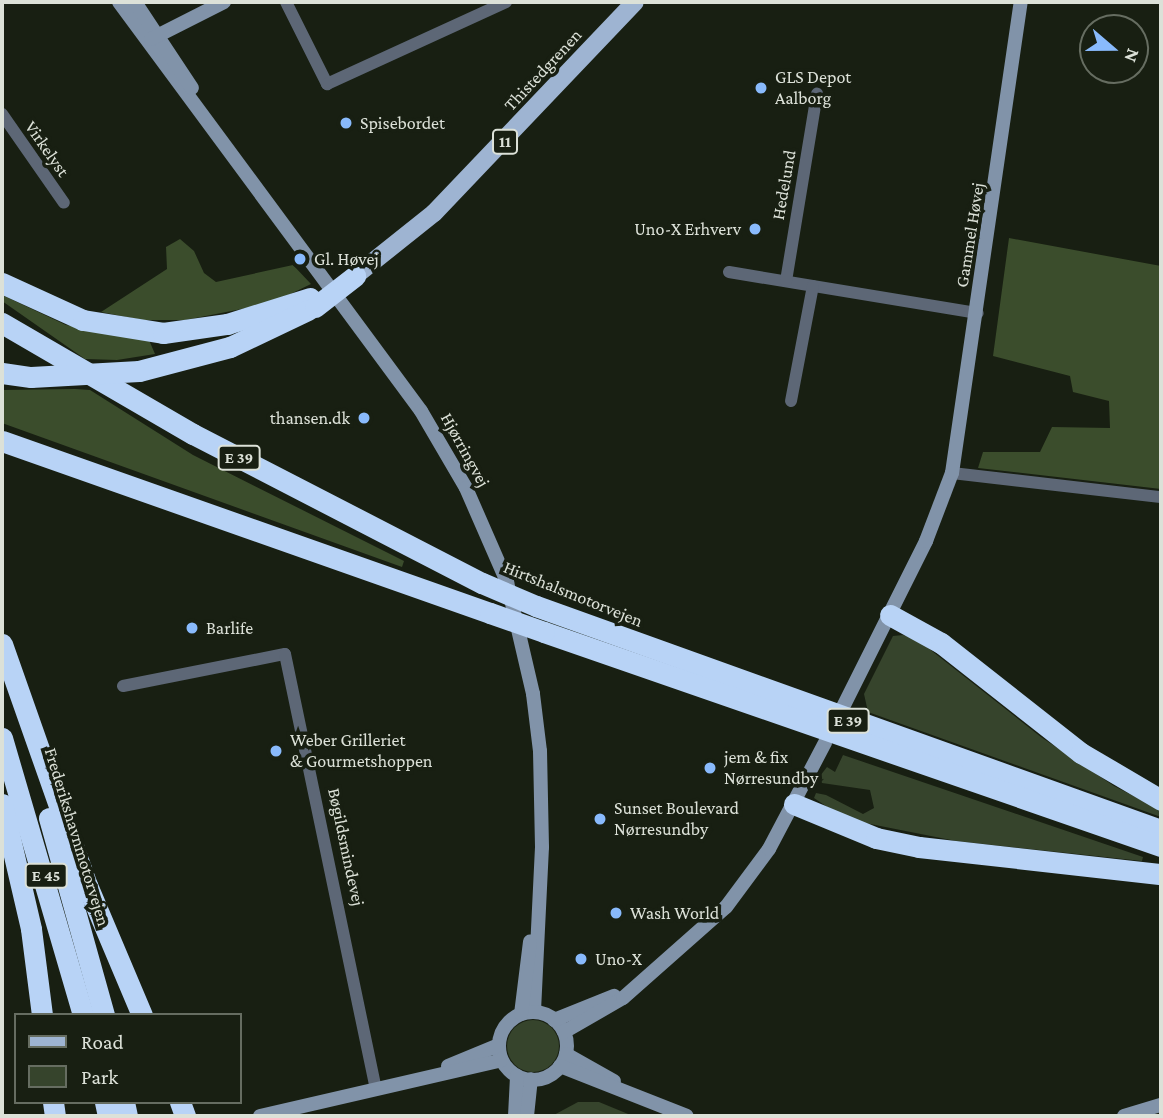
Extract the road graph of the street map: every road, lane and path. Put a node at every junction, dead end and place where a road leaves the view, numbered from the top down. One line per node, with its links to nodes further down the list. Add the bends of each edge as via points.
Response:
1 (119, 2): 8 (main road, Hjørringvej)
2 (135, 2): 8 (main road, Hjørringvej)
3 (224, 2): 8 (main road)
4 (286, 2): 5 (street, via 327,84)
5 (506, 2)
6 (635, 2): 13 (main road, Thistedgrenen / 11, via 434,213)
7 (1021, 2): 18 (main road, Gammel Høvej)
8 (153, 37): 43 (main road, Hjørringvej, via 421,411 484,528 516,610 533,694 542,782 541,875)
9 (817, 94): 14 (street, Hedelund)
10 (2, 114): 11 (street, Virkelyst)
11 (64, 203)
12 (729, 272): 14 (street)
13 (359, 273): 17 (highway, 11, bridge)
14 (786, 281): 16 (street)
15 (2, 283): 17 (highway, 11, via 82,320 163,333 227,324)
16 (813, 286): 18 (street); 21 (street)
17 (312, 302): 20 (highway, 11, bridge, via 230,347 139,371 31,377)
18 (978, 313): 23 (main road, Gammel Høvej)
19 (2, 323): 35 (highway, Hirtshalsmotorvejen / E 39, bridge, via 193,434 482,583)
20 (2, 373)
21 (791, 401)
22 (2, 441): 36 (highway, E 39, bridge)
23 (952, 473): 24 (street); 25 (main road, Gammel Høvej, via 935,521)
24 (1161, 497)
25 (890, 615): 29 (main road, Gammel Høvej); 32 (highway, via 941,643 1081,753)
26 (2, 644): 42 (highway, via 87,884)
27 (2, 673): 41 (highway, Frederikshavnmotorvejen / E 45, via 47,811)
28 (123, 686): 49 (street, Bøgildsmindevej, via 285,654)
29 (843, 707)
30 (2, 738): 40 (highway, E 45)
31 (825, 743): 34 (main road)
32 (1161, 800)
33 (2, 804): 39 (highway, via 31,929)
34 (794, 804): 37 (highway, via 876,838 919,847); 38 (main road, via 761,863 726,907)
35 (1161, 830)
36 (1161, 846)
37 (1161, 874)
38 (632, 989): 44 (main road); 45 (main road)
39 (42, 1013)
40 (82, 1013)
41 (103, 1013)
42 (141, 1013)
43 (527, 1013): 44 (main road); 46 (main road, via 505,1026)
44 (554, 1020): 45 (main road)
45 (564, 1032): 47 (main road)
46 (500, 1052): 48 (main road); 49 (main road)
47 (562, 1060): 48 (main road, via 547,1076); 54 (main road)
48 (524, 1078): 52 (main road); 53 (main road)
49 (376, 1088): 51 (main road)
50 (1161, 1105): 55 (main road)
51 (260, 1116)
52 (515, 1116)
53 (527, 1116)
54 (687, 1116)
55 (1124, 1116)

